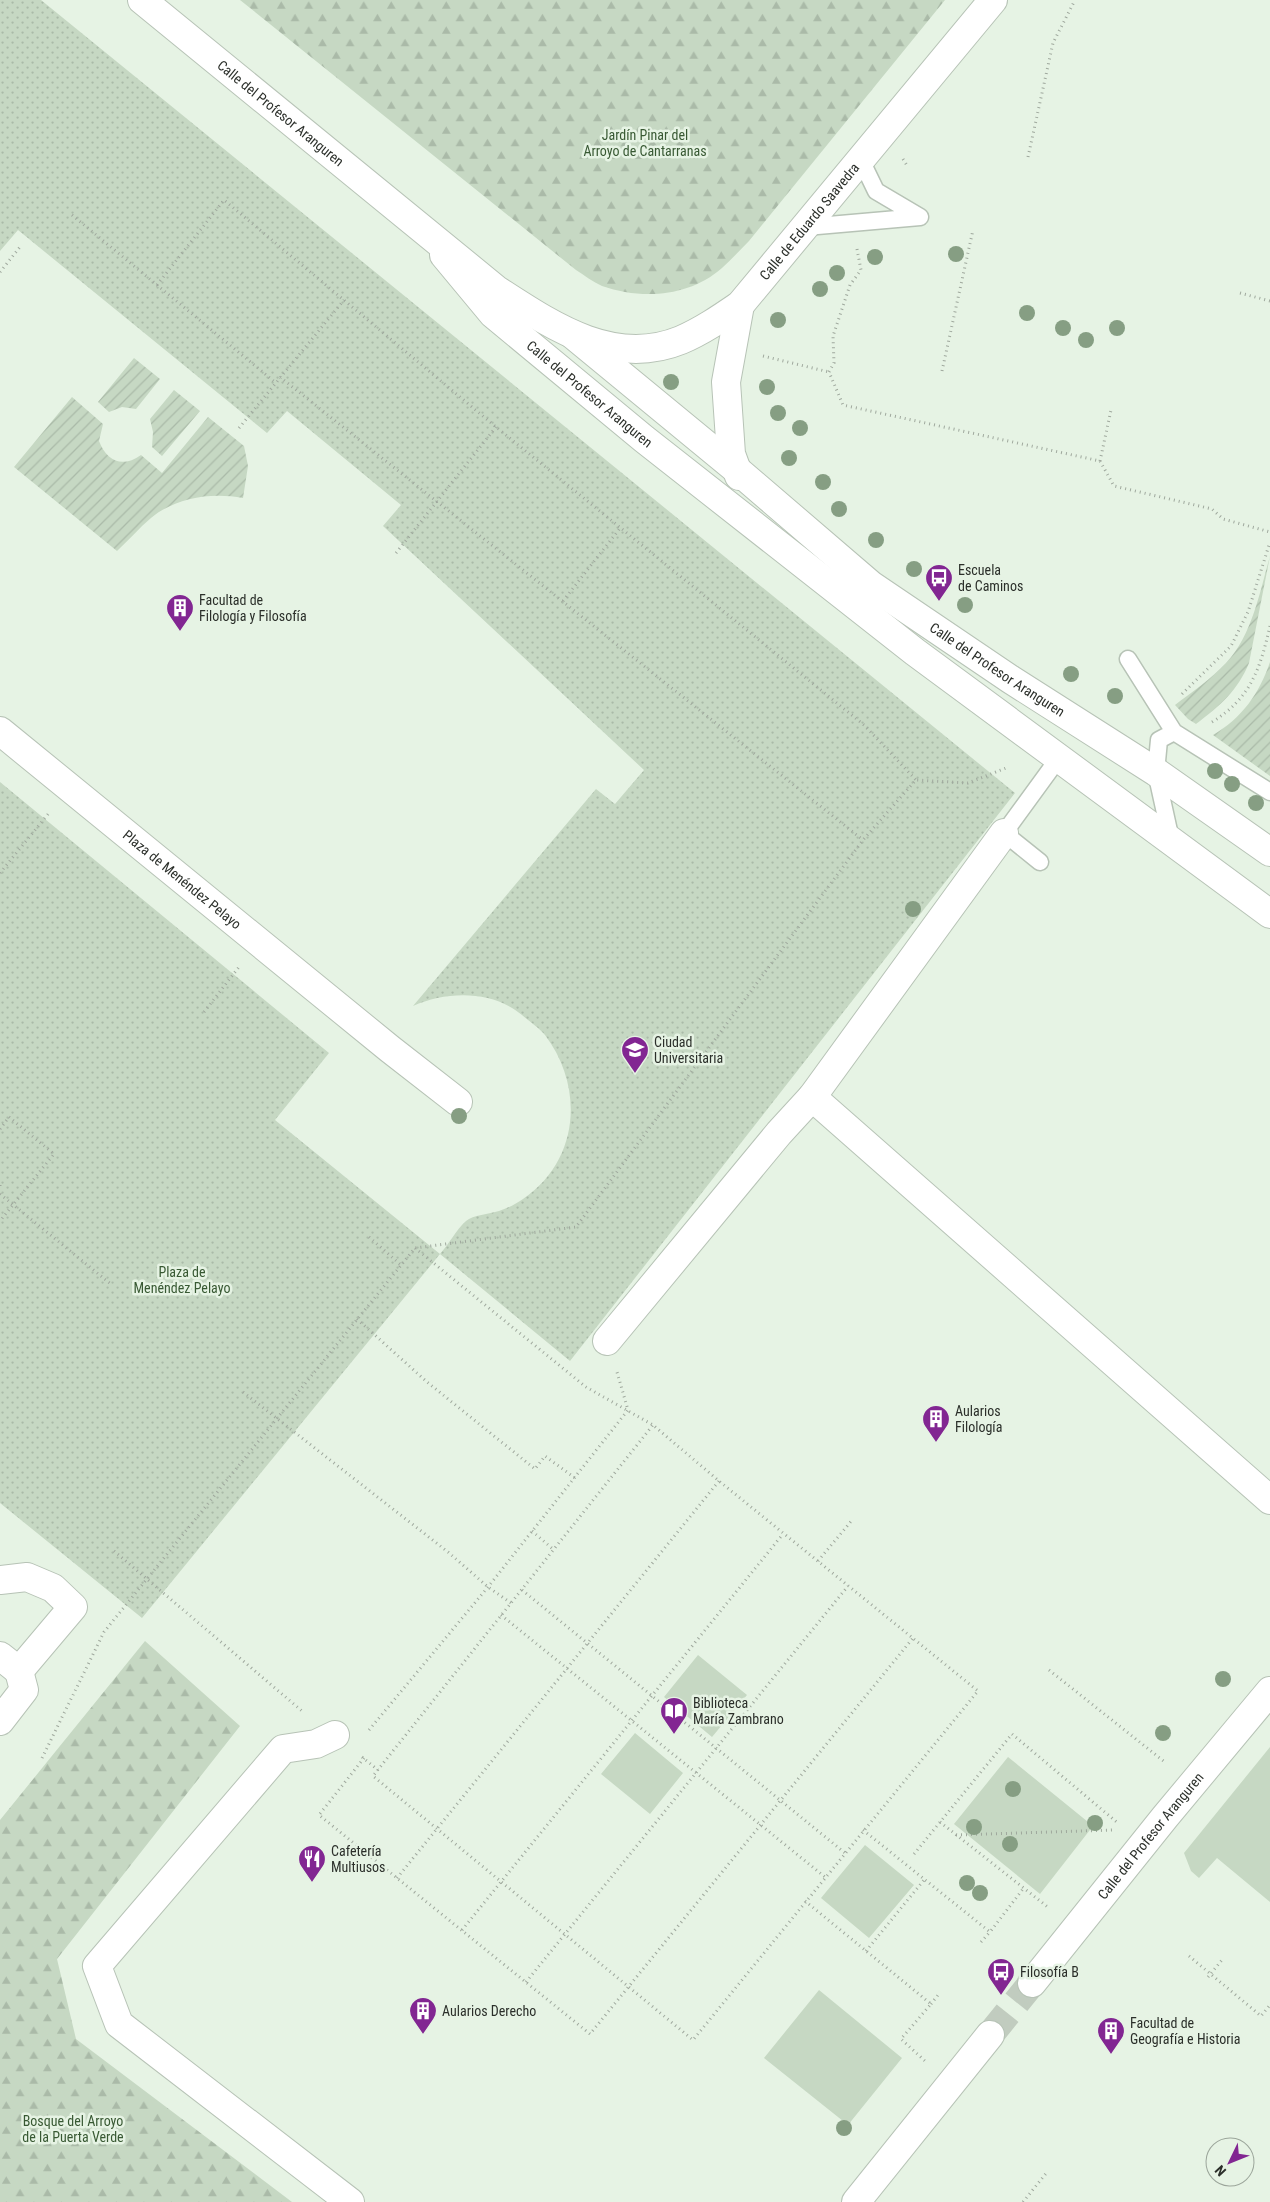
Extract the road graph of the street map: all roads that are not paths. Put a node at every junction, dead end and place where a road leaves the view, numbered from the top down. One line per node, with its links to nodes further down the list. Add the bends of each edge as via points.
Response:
1 (142, 0): 4 (street, Calle del Profesor Aranguren)
2 (993, 0): 3 (street, Calle de Eduardo Saavedra)
3 (861, 160): 5 (street, Calle de Eduardo Saavedra); 5 (lane, via 876,190 920,217)
4 (419, 225): 7 (street, Calle del Profesor Aranguren, via 496,290); 9 (street, Calle del Profesor Aranguren, via 493,314 644,439)
5 (806, 227): 6 (street, Calle de Eduardo Saavedra)
6 (740, 305): 7 (street, Calle de Eduardo Saavedra, via 680,340 653,348 604,346); 8 (street, Calle del Profesor Aranguren, via 726,382 732,454)
7 (574, 335): 8 (street, Calle del Profesor Aranguren)
8 (737, 470): 9 (street, Calle del Profesor Aranguren, via 755,515); 14 (street, Calle del Profesor Aranguren, via 871,585)
9 (779, 544): 13 (street, Calle del Profesor Aranguren, via 885,630)
10 (1128, 659): 12 (lane)
11 (0, 731): 22 (street, Plaza de Menéndez Pelayo)
12 (1174, 732): 14 (lane, via 1159,740); 15 (lane)
13 (1058, 759): 16 (lane); 17 (street, Calle del Profesor Aranguren)
14 (1156, 772): 17 (lane); 18 (street, Calle del Profesor Aranguren)
15 (1270, 792)
16 (1004, 833): 19 (lane); 21 (street)
17 (1171, 840): 20 (street, Calle del Profesor Aranguren)
18 (1270, 852)
19 (1040, 862)
20 (1270, 914)
21 (812, 1097): 23 (street); 24 (street)
22 (458, 1102)
23 (607, 1341)
24 (1270, 1500)
25 (0, 1580): 26 (street, via 27,1577 53,1588 73,1607)
26 (9, 1664): 28 (street, via 24,1690)
27 (1270, 1691): 30 (street, Calle del Profesor Aranguren)
28 (0, 1721)
29 (335, 1735): 32 (street, via 316,1744 283,1749 97,1966 119,2024)
30 (1032, 1983)
31 (990, 2035): 33 (street)
32 (350, 2202)
33 (856, 2202)

